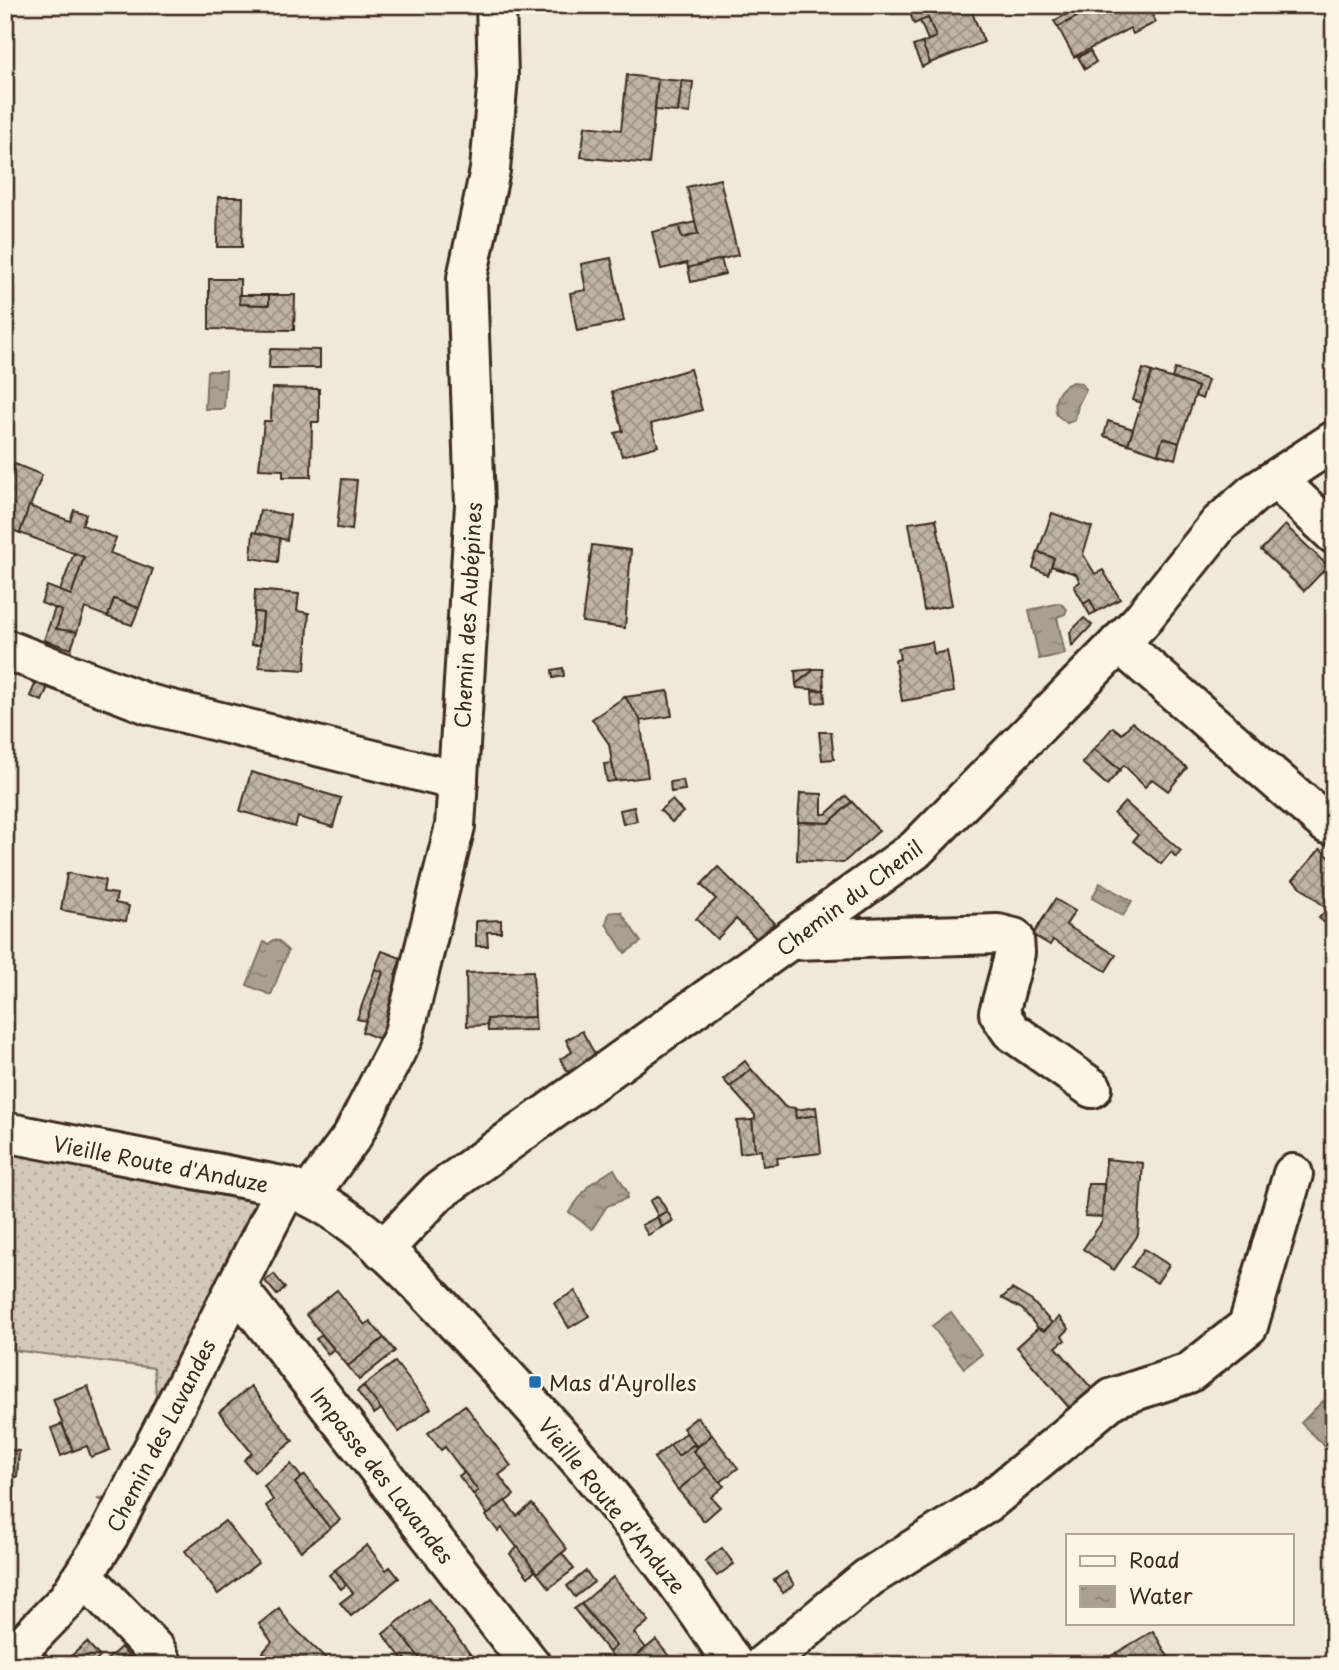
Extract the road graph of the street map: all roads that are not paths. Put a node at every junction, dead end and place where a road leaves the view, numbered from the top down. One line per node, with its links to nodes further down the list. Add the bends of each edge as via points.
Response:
1 (496, 5): 7 (street, Chemin des Aubépines, via 498,77 490,170 467,278 475,505)
2 (1334, 441): 3 (street, Chemin du Chenil)
3 (1276, 480): 4 (street); 5 (street, Chemin du Chenil, via 1252,494 1219,524)
4 (1334, 534)
5 (1119, 643): 8 (street); 9 (street, Chemin du Chenil, via 915,850)
6 (5, 649): 7 (street, via 148,704)
7 (458, 781): 13 (street, Chemin des Aubépines, via 455,826 403,1037 353,1135)
8 (1327, 824)
9 (793, 940): 10 (street, via 998,934 1014,938 1015,953 999,1013 1012,1031); 14 (street, Chemin du Chenil, via 438,1192)
10 (1091, 1088)
11 (5, 1132): 13 (street, Vieille Route d'Anduze)
12 (1293, 1174): 21 (street, via 1248,1326 1189,1373 1113,1398 987,1503 868,1578)
13 (298, 1191): 14 (street, Vieille Route d'Anduze); 15 (street, Chemin des Lavandes)
14 (383, 1250): 20 (street, Vieille Route d'Anduze, via 500,1370 578,1459 666,1566)
15 (236, 1286): 16 (street, Chemin des Lavandes); 19 (street, Impasse des Lavandes)
16 (84, 1576): 17 (street, Chemin des Lavandes); 18 (street, via 156,1651)
17 (5, 1664)
18 (163, 1665)
19 (531, 1665)
20 (734, 1665)
21 (763, 1665)

